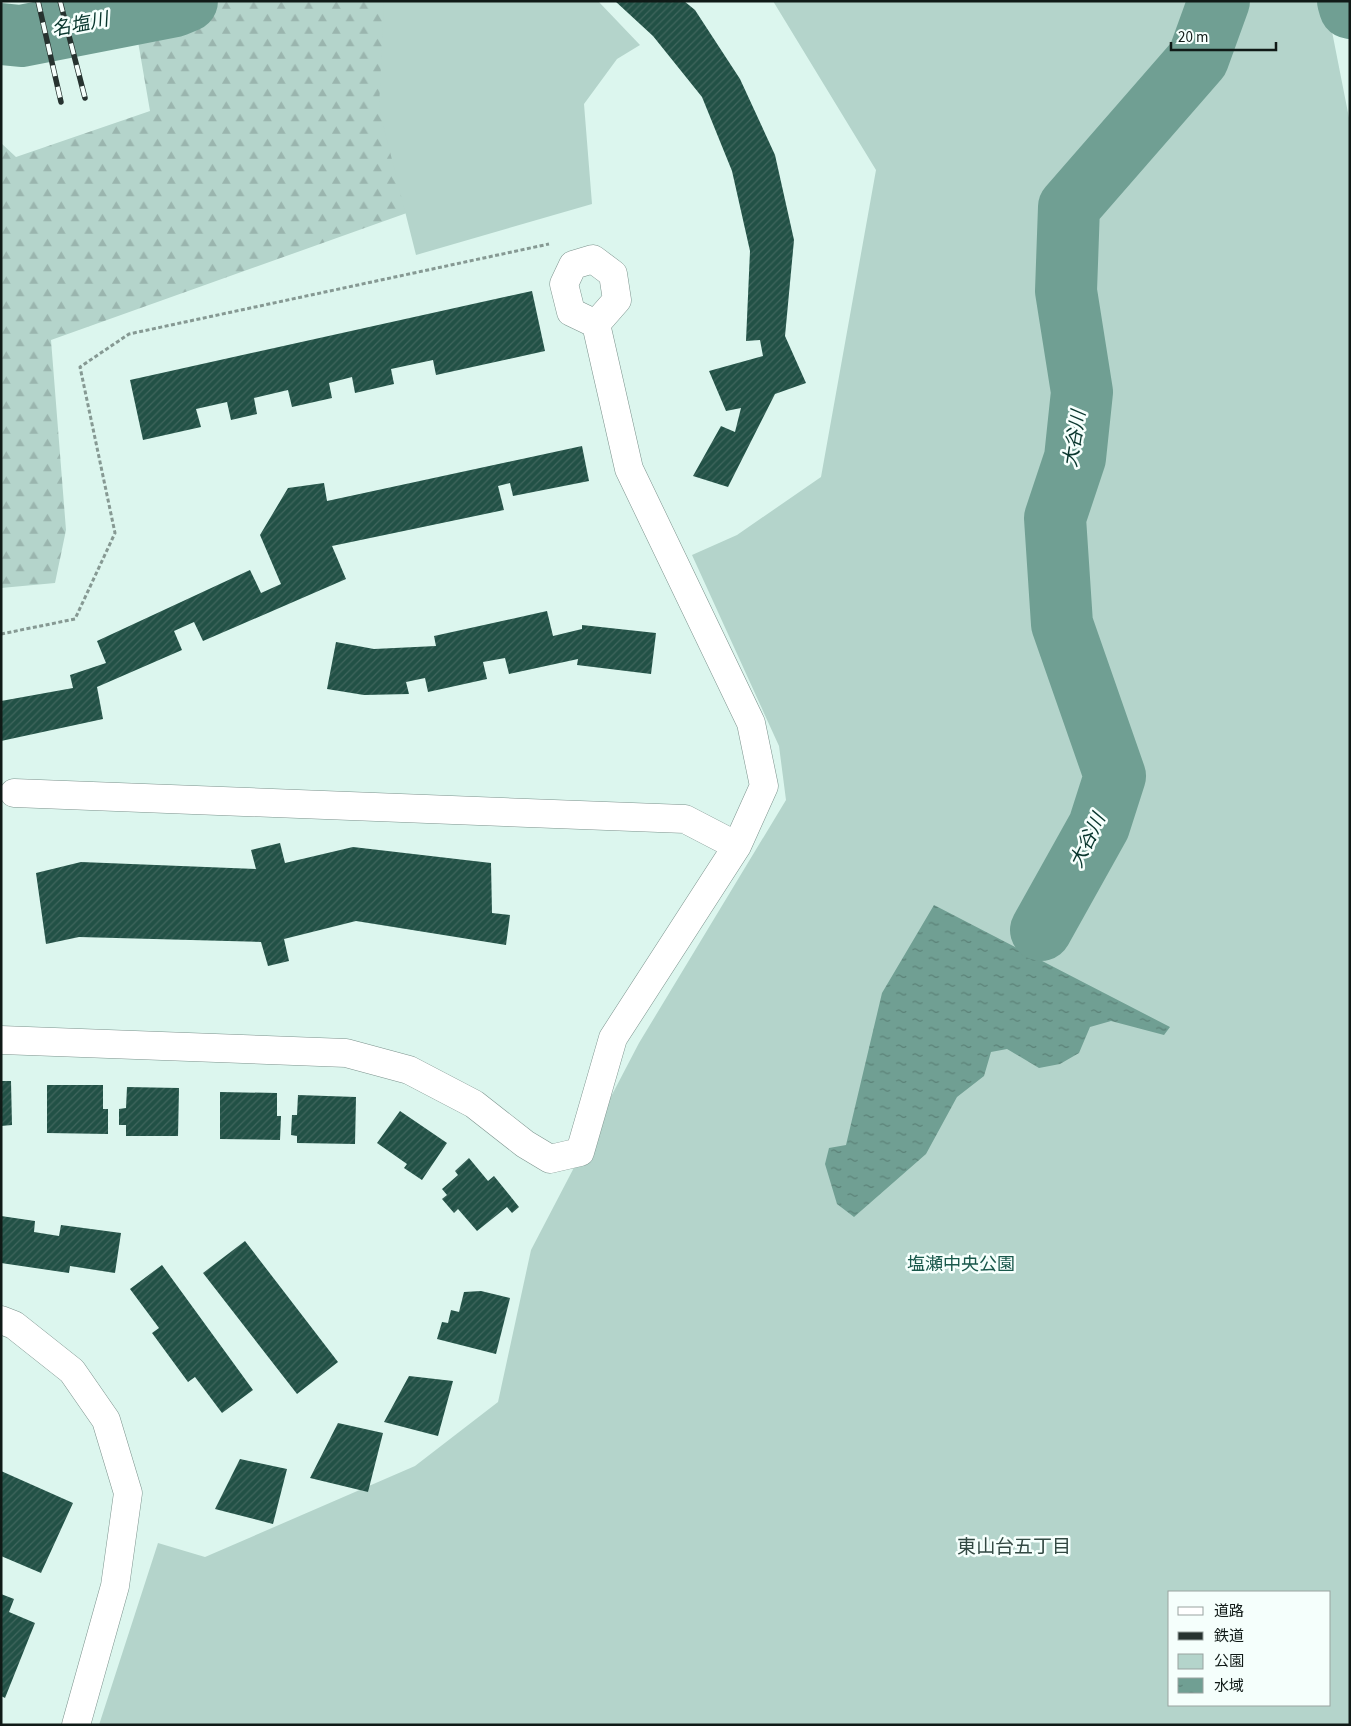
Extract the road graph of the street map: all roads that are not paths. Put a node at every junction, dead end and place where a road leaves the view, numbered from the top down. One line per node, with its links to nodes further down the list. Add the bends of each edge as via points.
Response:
1 (596, 324): 3 (street, via 629,469 751,722 764,786)
2 (14, 793): 3 (street, via 685,819)
3 (737, 846): 4 (street, via 613,1038 580,1152 550,1158 524,1144 474,1104 409,1070 346,1053)
4 (1, 1040)
5 (1, 1320): 6 (street, via 14,1325 72,1371 106,1420 128,1493 115,1586)
6 (76, 1725)

